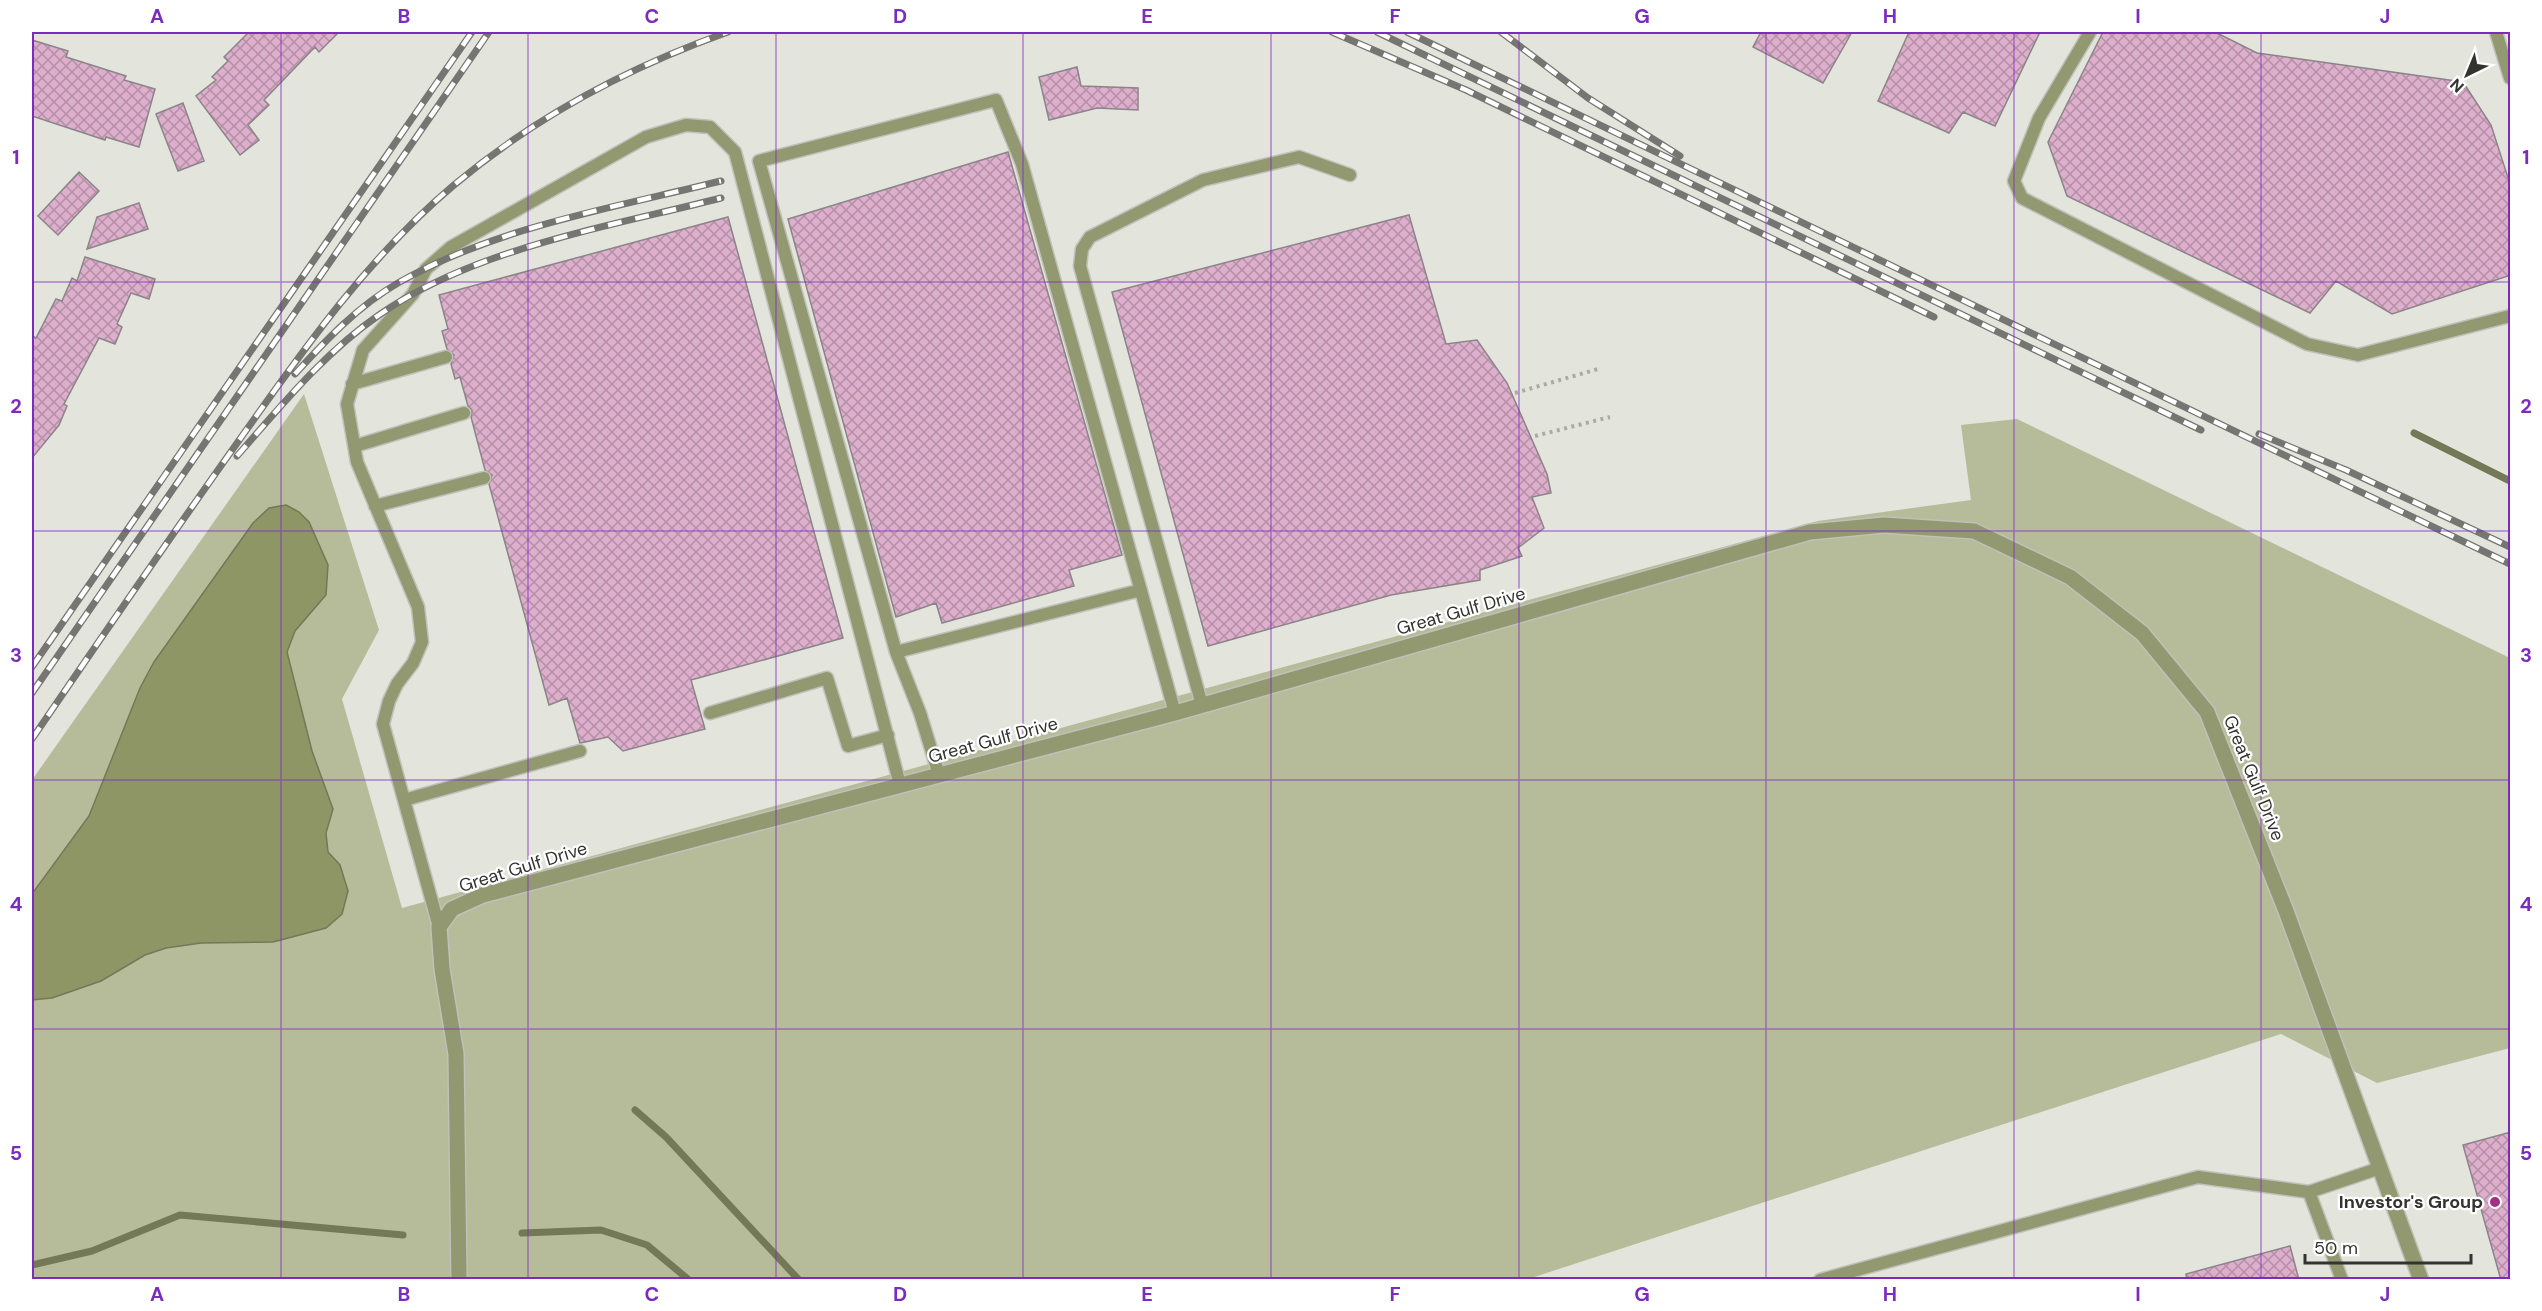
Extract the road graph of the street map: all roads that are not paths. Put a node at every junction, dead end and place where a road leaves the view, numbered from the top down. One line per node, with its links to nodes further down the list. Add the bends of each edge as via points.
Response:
1 (2090, 32): 5 (lane, via 2039,118 2014,181 2022,198 2307,344 2358,355)
2 (2496, 32): 3 (lane)
3 (2511, 78)
4 (1350, 175): 14 (lane, via 1299,157 1203,180 1089,237 1082,249 1080,266)
5 (2511, 316)
6 (446, 357): 7 (lane)
7 (352, 384): 9 (lane, via 347,404); 17 (lane, via 363,350 413,294 426,269 451,246 646,137 686,124 710,127 735,152)
8 (464, 413): 9 (lane)
9 (355, 446): 11 (lane, via 357,462)
10 (484, 478): 11 (lane)
11 (375, 506): 21 (lane, via 418,607 422,642 413,663 397,684 383,724)
12 (1141, 590): 13 (lane); 13 (lane, via 1022,164 996,100 759,161); 15 (lane)
13 (896, 652): 19 (lane)
14 (1202, 705): 15 (street, Great Gulf Drive); 23 (street, Great Gulf Drive, via 1810,532 1884,525 1974,531 2070,577 2142,633 2207,712 2286,911)
15 (1175, 712): 19 (street, Great Gulf Drive)
16 (710, 713): 17 (lane, via 827,678 848,746)
17 (888, 735): 20 (lane)
18 (580, 751): 21 (lane)
19 (939, 775): 20 (street, Great Gulf Drive)
20 (900, 785): 22 (street, Great Gulf Drive, via 483,895 452,909)
21 (404, 800): 22 (lane)
22 (439, 927): 25 (street, via 456,1054)
23 (2380, 1168): 24 (lane); 28 (street, Great Gulf Drive)
24 (2309, 1192): 26 (lane, via 2198,1177); 27 (lane)
25 (459, 1280)
26 (1820, 1280)
27 (2342, 1280)
28 (2421, 1280)

